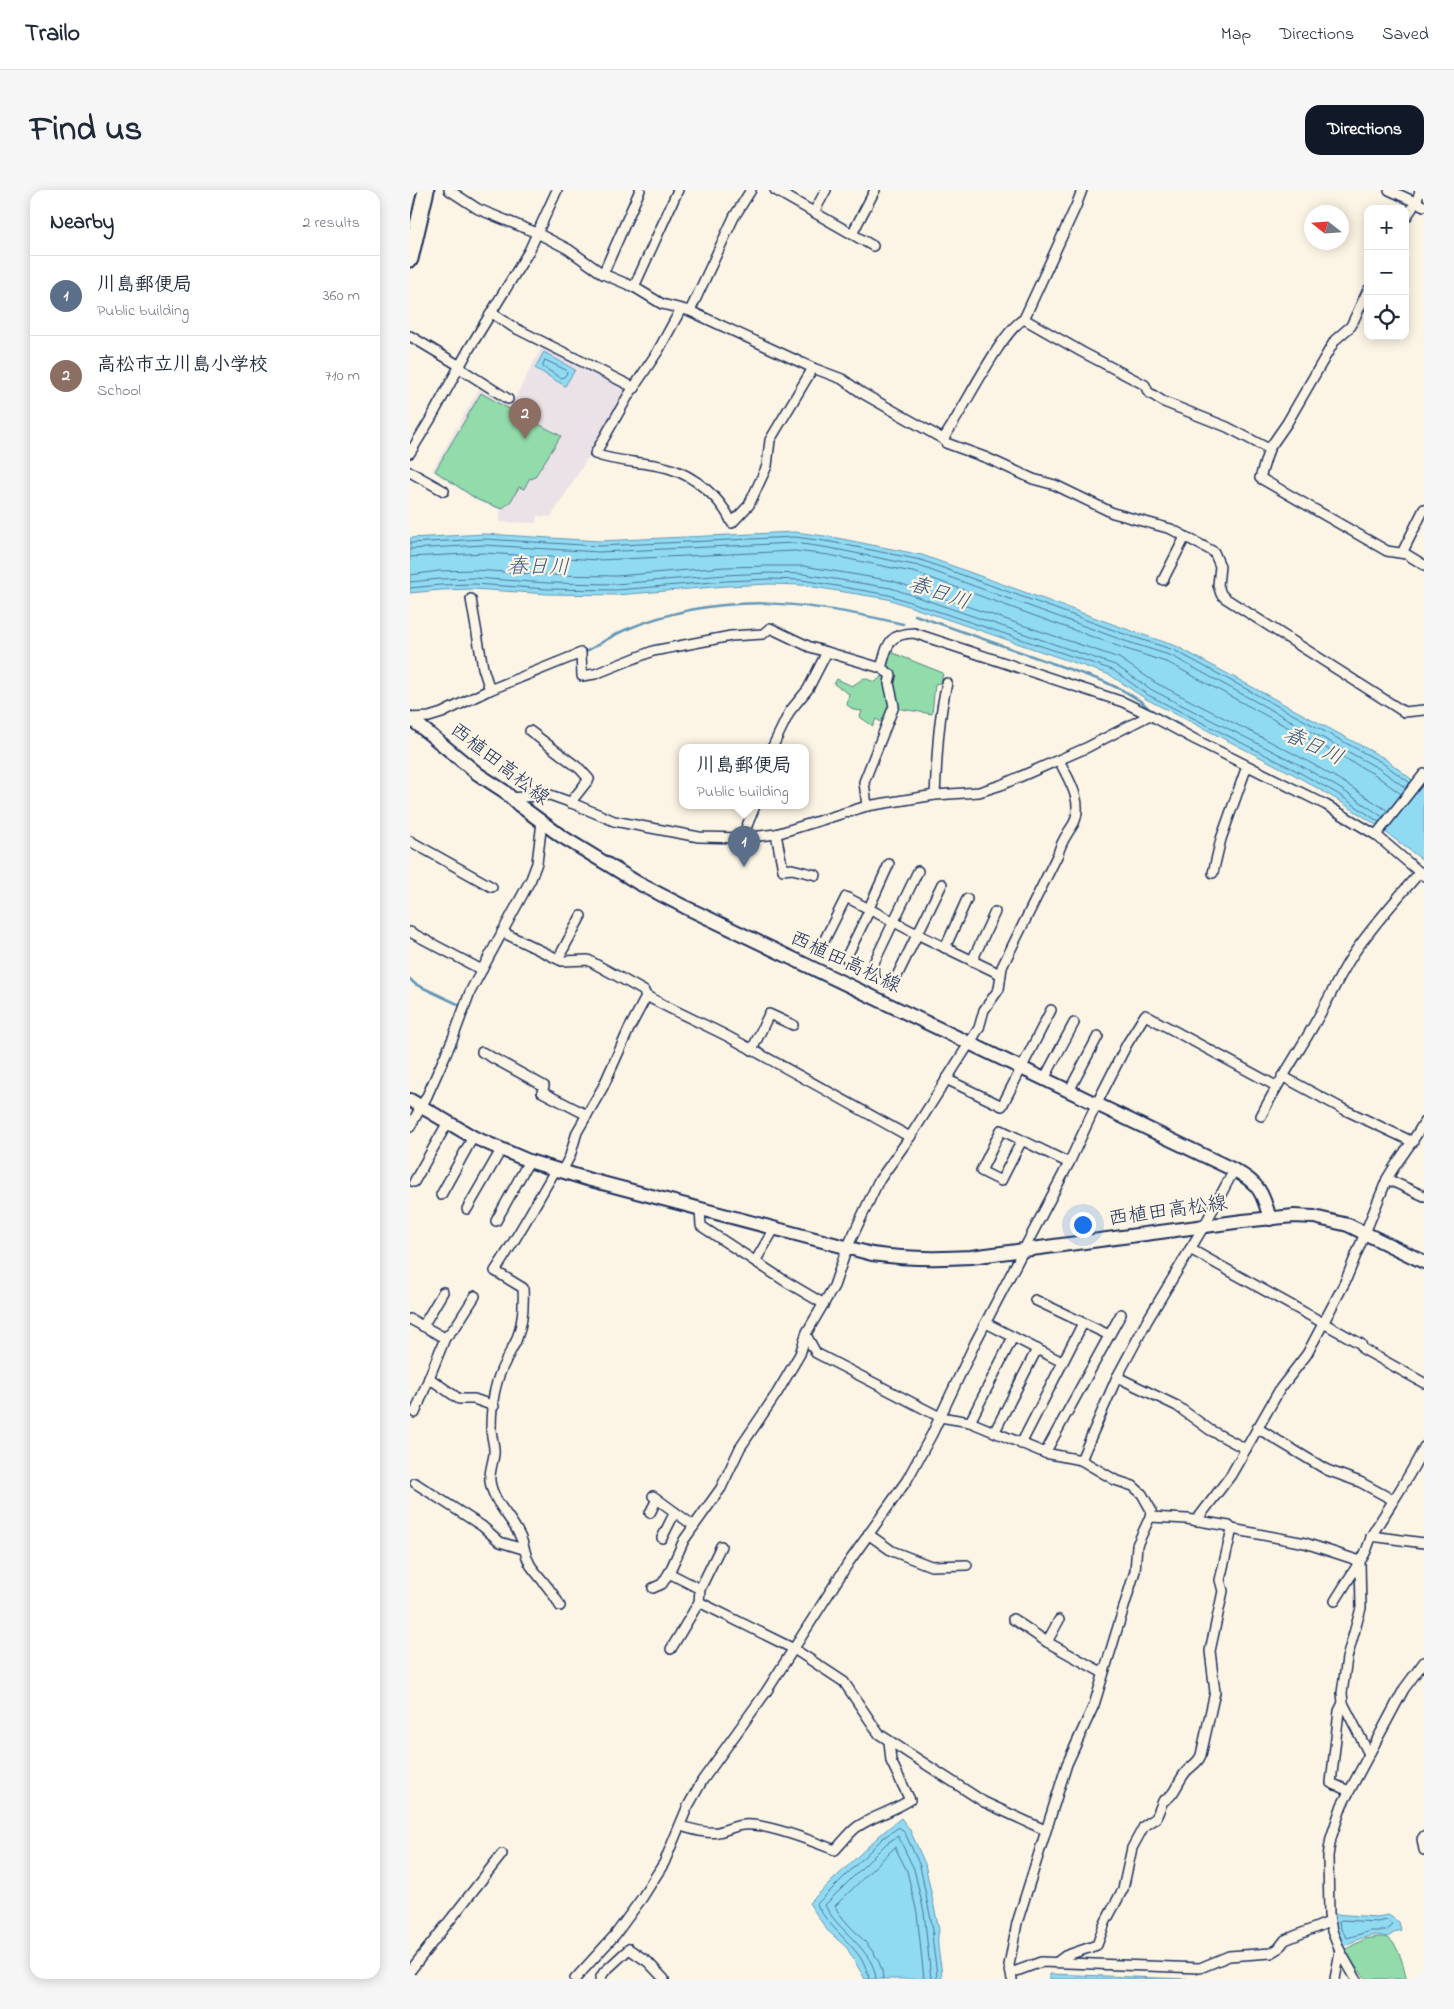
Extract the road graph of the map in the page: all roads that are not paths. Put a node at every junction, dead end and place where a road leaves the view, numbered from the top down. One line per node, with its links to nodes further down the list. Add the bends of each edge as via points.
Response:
1 (426, 190): 19 (main road)
2 (449, 190): 16 (street, via 478,209)
3 (557, 190): 16 (street)
4 (640, 190): 20 (street)
5 (678, 190): 21 (street)
6 (751, 190): 23 (street)
7 (775, 190): 14 (street)
8 (826, 190): 14 (street)
9 (875, 190): 17 (street)
10 (1082, 190): 25 (street)
11 (1389, 190): 13 (street)
12 (1420, 190): 13 (street)
13 (1420, 204): 15 (street)
14 (814, 212): 17 (street)
15 (1409, 215)
16 (537, 233): 20 (street, via 568,249); 24 (street, via 530,251)
17 (852, 234): 18 (street)
18 (873, 246)
19 (410, 258)
20 (603, 274): 21 (street)
21 (634, 287): 23 (street, via 662,304)
22 (1366, 295): 32 (street, via 1350,326 1335,340)
23 (685, 310): 28 (street); 29 (street)
24 (492, 313): 27 (street); 29 (street, via 513,327)
25 (1024, 319): 31 (street, via 1017,322 995,353); 32 (street, via 1145,385 1148,392 1164,402)
26 (410, 336): 27 (street)
27 (460, 366): 30 (street); 33 (street)
28 (813, 368): 29 (street, via 770,440 767,466 749,505 732,523 725,508 713,495 682,473 595,454); 31 (street, via 842,379)
29 (635, 388)
30 (508, 399)
31 (943, 439): 37 (street, via 1113,513 1159,525)
32 (1269, 449): 38 (street, via 1260,478 1387,551)
33 (410, 452)
34 (410, 472): 35 (street)
35 (444, 491)
36 (1424, 509): 38 (street)
37 (1186, 537): 40 (street); 46 (street, via 1214,552 1218,558 1218,585 1225,598 1404,712)
38 (1402, 553): 39 (street)
39 (1424, 565)
40 (1163, 580)
41 (471, 599): 45 (street)
42 (826, 652): 43 (street); 45 (street, via 770,628 763,634 731,636 653,651 582,676 581,653); 50 (street, via 808,689 790,711)
43 (881, 668): 47 (street, via 888,643 901,634 914,633 1123,702); 57 (street, via 891,675 889,683 894,706 864,782)
44 (947, 683): 54 (street, via 938,739)
45 (490, 690): 48 (street, via 429,718)
46 (1424, 710)
47 (1150, 715): 51 (street); 52 (street)
48 (410, 718): 55 (main road, 西植田高松線)
49 (530, 731): 56 (street, via 589,779)
50 (774, 744)
51 (1059, 760): 54 (street, via 979,792); 86 (street, via 1075,794 1077,814)
52 (1247, 766): 60 (street); 66 (street, via 1221,839)
53 (1423, 775): 60 (street)
54 (935, 795): 57 (street)
55 (510, 798): 56 (street, via 550,796); 59 (main road, 西植田高松線)
56 (570, 803): 62 (street, via 614,821 699,837)
57 (867, 806): 61 (street)
58 (754, 809): 62 (street)
59 (542, 822): 77 (street, via 531,879); 93 (main road, 西植田高松線, via 638,883)
60 (1377, 833): 67 (street)
61 (776, 834): 62 (street); 68 (street, via 783,870)
62 (742, 838)
63 (410, 840): 70 (street)
64 (889, 864): 72 (street)
65 (918, 872): 75 (street)
66 (1213, 873)
67 (1422, 874): 97 (street, via 1381,918 1352,956)
68 (816, 875)
69 (942, 884): 78 (street)
70 (492, 887)
71 (967, 899): 80 (street)
72 (869, 909): 75 (street); 79 (street, via 846,897); 81 (street)
73 (995, 912): 83 (street)
74 (581, 916): 82 (street)
75 (894, 922): 78 (street); 85 (street)
76 (410, 932): 84 (street)
77 (502, 932): 82 (street); 84 (street)
78 (918, 935): 80 (street); 87 (street)
79 (822, 945)
80 (945, 948): 83 (street)
81 (846, 958)
82 (558, 959): 88 (street, via 588,960 644,991)
83 (972, 961): 86 (street)
84 (482, 970): 104 (street)
85 (870, 971)
86 (1000, 974): 93 (street, via 996,996 984,1010 979,1028)
87 (894, 984)
88 (645, 995): 94 (street); 105 (street, via 603,1088)
89 (1051, 1010): 96 (street)
90 (1074, 1023): 99 (street)
91 (793, 1025): 94 (street, via 769,1014)
92 (1098, 1036): 101 (street)
93 (969, 1042): 96 (main road, 西植田高松線); 98 (street)
94 (752, 1050): 111 (street)
95 (482, 1052): 105 (street, via 544,1086 542,1092)
96 (1022, 1068): 98 (street, via 1002,1106); 99 (main road, 西植田高松線)
97 (1282, 1076): 100 (street); 113 (street)
98 (946, 1079): 111 (street)
99 (1044, 1079): 101 (main road, 西植田高松線)
100 (1276, 1086): 103 (street, via 1145,1015); 106 (street)
101 (1069, 1091): 103 (main road, 西植田高松線)
102 (410, 1100): 104 (main road, 西植田高松線)
103 (1096, 1105): 116 (street); 118 (main road, 西植田高松線)
104 (422, 1107): 107 (main road, 西植田高松線); 109 (street)
105 (586, 1115): 117 (street, via 570,1156)
106 (1261, 1116)
107 (448, 1122): 110 (main road, 西植田高松線); 120 (street)
108 (1424, 1122): 113 (street)
109 (410, 1127)
110 (473, 1136): 114 (main road, 西植田高松線); 121 (street)
111 (910, 1136): 130 (street, via 878,1182)
112 (1022, 1140): 112 (street, via 1001,1130 981,1171 1001,1181); 116 (street)
113 (1413, 1142): 119 (street)
114 (501, 1150): 115 (main road, 西植田高松線); 123 (street)
115 (529, 1160): 117 (main road, 西植田高松線); 126 (street)
116 (1069, 1163): 132 (street)
117 (559, 1170): 124 (main road, 西植田高松線); 156 (street, via 495,1271 523,1288 524,1305 522,1324 506,1357)
118 (1234, 1170): 125 (main road, 西植田高松線, via 1257,1186); 127 (street)
119 (1388, 1179): 122 (street); 129 (street)
120 (414, 1182)
121 (441, 1196)
122 (1424, 1196)
123 (467, 1209)
124 (700, 1209): 128 (main road, 西植田高松線); 133 (street, via 701,1226)
125 (1270, 1219): 127 (main road, 西植田高松線); 129 (main road, 西植田高松線, via 1314,1217 1348,1224)
126 (496, 1221)
127 (1204, 1226): 131 (street); 132 (main road, 西植田高松線)
128 (774, 1230): 130 (main road, 西植田高松線); 133 (street)
129 (1366, 1234): 134 (main road, 西植田高松線); 141 (street)
130 (847, 1248): 132 (main road, 西植田高松線, via 872,1254 934,1260); 138 (street)
131 (1190, 1249): 141 (street); 153 (street)
132 (1025, 1250): 142 (street)
133 (756, 1260): 138 (street)
134 (1424, 1262)
135 (443, 1292): 144 (street)
136 (475, 1296): 148 (street)
137 (1035, 1300): 143 (street)
138 (824, 1304): 145 (street)
139 (1121, 1314): 146 (street)
140 (410, 1319): 144 (street)
141 (1323, 1321): 155 (street, via 1361,1344 1363,1349); 160 (street, via 1307,1354 1280,1389)
142 (986, 1323): 147 (street); 158 (street)
143 (1082, 1323): 146 (street); 152 (street)
144 (422, 1326): 148 (street)
145 (806, 1335): 150 (street); 151 (street)
146 (1109, 1335): 165 (street)
147 (1013, 1337): 149 (street); 159 (street)
148 (445, 1338): 154 (street)
149 (1037, 1349): 152 (street); 161 (street)
150 (816, 1352): 151 (street); 158 (street)
151 (800, 1354): 173 (street, via 740,1448 721,1488)
152 (1062, 1362): 162 (street)
153 (1117, 1377): 164 (street, via 1177,1406 1210,1430); 166 (street)
154 (429, 1378): 156 (street, via 459,1399 474,1399); 157 (street)
155 (1424, 1383)
156 (494, 1406): 180 (street, via 491,1429 494,1453 490,1480 497,1500 522,1541)
157 (415, 1413)
158 (940, 1417): 159 (street); 175 (street, via 907,1480)
159 (970, 1422): 161 (street)
160 (1257, 1428): 164 (street); 168 (street, via 1327,1470 1360,1482)
161 (995, 1431): 162 (street)
162 (1021, 1444): 165 (street)
163 (1424, 1447): 168 (street)
164 (1246, 1449): 172 (street, via 1231,1475)
165 (1045, 1453): 166 (street)
166 (1081, 1460): 171 (street, via 1115,1480 1133,1486 1142,1494 1151,1510)
167 (415, 1483): 180 (street, via 482,1526 500,1542)
168 (1394, 1500): 176 (street)
169 (675, 1512): 170 (street, via 655,1497); 173 (street); 177 (street)
170 (650, 1513)
171 (1150, 1516): 172 (street); 195 (street, via 1137,1544 1135,1571)
172 (1196, 1521): 174 (street)
173 (694, 1526): 183 (street)
174 (1232, 1529): 181 (street, via 1305,1543); 207 (street, via 1220,1580 1222,1591 1210,1651 1215,1692 1201,1755 1198,1762 1186,1771 1169,1799 1163,1802 1156,1818 1144,1826 1132,1848 1123,1889 1097,1945)
175 (868, 1534): 182 (street, via 892,1551 930,1566); 193 (street)
176 (1371, 1536): 178 (street); 181 (street, via 1366,1554)
177 (662, 1538)
178 (1424, 1543)
179 (721, 1546): 185 (street)
180 (523, 1549): 188 (street)
181 (1360, 1561): 186 (street); 196 (street, via 1361,1608 1344,1671)
182 (967, 1565)
183 (669, 1572): 184 (street, via 662,1584); 185 (street)
184 (653, 1588)
185 (700, 1589): 187 (street)
186 (1335, 1601)
187 (699, 1602): 192 (street); 193 (street)
188 (560, 1606)
189 (1013, 1618): 191 (street)
190 (1059, 1620): 191 (street)
191 (1047, 1642): 195 (street)
192 (672, 1649)
193 (794, 1650): 197 (street, via 844,1682 879,1734); 200 (street, via 702,1781)
194 (1424, 1662): 198 (street, via 1404,1690)
195 (1104, 1673): 201 (street, via 1094,1705 1067,1764)
196 (1343, 1703): 198 (street); 199 (street, via 1339,1711 1331,1784)
197 (889, 1741): 200 (street, via 891,1761 910,1800 856,1828 834,1850 762,1827 745,1825 716,1832); 201 (street, via 984,1802)
198 (1370, 1754): 199 (street)
199 (1349, 1791): 206 (street, via 1335,1822 1328,1856 1329,1915)
200 (680, 1826): 211 (street, via 664,1863 642,1898 615,1935)
201 (1045, 1830): 209 (street, via 1017,1923 1009,1965)
202 (1424, 1836): 203 (street)
203 (1424, 1850)
204 (502, 1854): 208 (street)
205 (1328, 1923): 207 (street, via 1285,1940 1271,1953 1229,1956 1200,1968)
206 (1340, 1951): 214 (street); 215 (street)
207 (1057, 1962): 209 (street, via 1041,1962)
208 (410, 1971): 210 (street)
209 (1011, 1976)
210 (416, 1979)
211 (575, 1979)
212 (600, 1979): 213 (street, via 630,1949)
213 (664, 1979)
214 (1335, 1979)
215 (1356, 1979)

